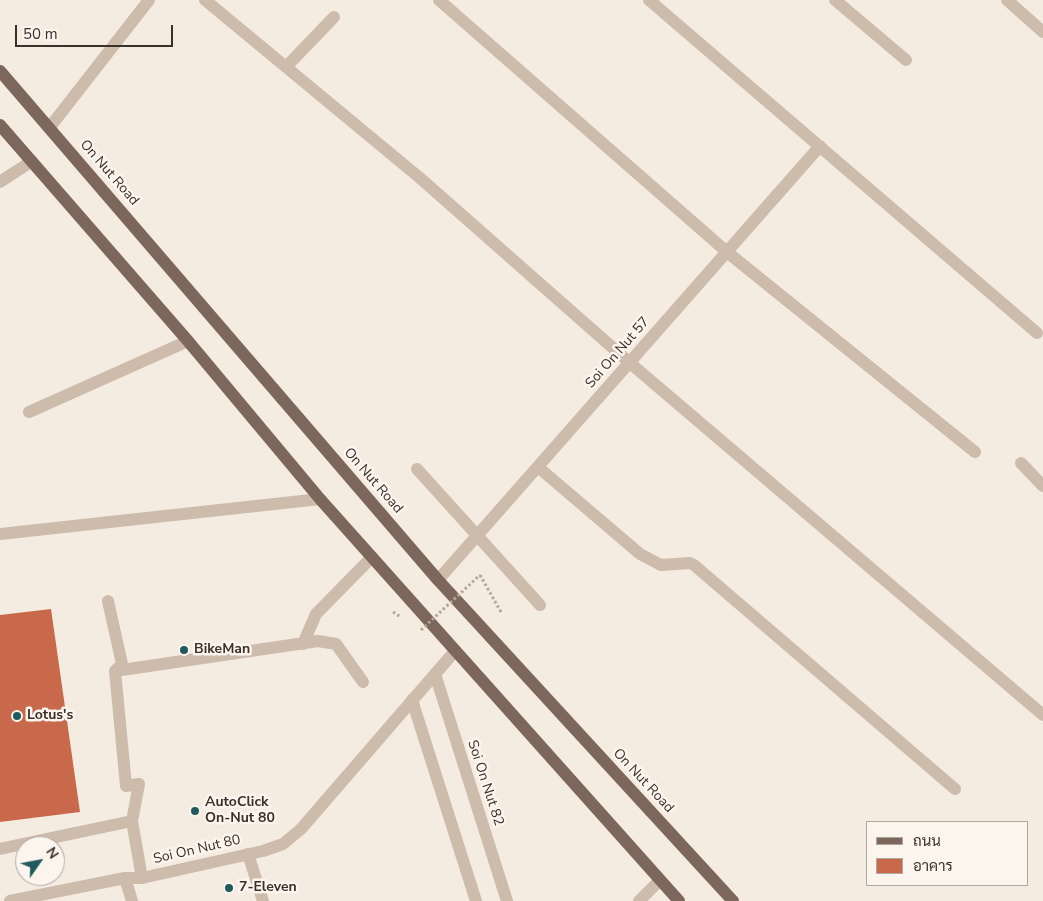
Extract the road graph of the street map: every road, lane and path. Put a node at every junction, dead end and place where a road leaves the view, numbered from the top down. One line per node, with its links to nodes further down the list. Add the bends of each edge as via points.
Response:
1 (149, 0): 13 (street)
2 (206, 0): 10 (street)
3 (439, 0): 17 (street)
4 (649, 0): 14 (street)
5 (835, 0): 9 (street)
6 (1007, 0): 8 (street)
7 (334, 17): 10 (street)
8 (1043, 32)
9 (906, 60)
10 (286, 67): 20 (street, via 420,178)
11 (0, 70): 13 (main road, On Nut Road)
12 (0, 125): 15 (main road)
13 (50, 127): 31 (main road, On Nut Road)
14 (820, 146): 17 (street, Soi On Nut 57); 18 (street)
15 (32, 161): 16 (street); 19 (main road)
16 (0, 182)
17 (727, 252): 20 (street, Soi On Nut 57); 22 (street)
18 (1037, 333)
19 (188, 341): 21 (street); 27 (main road)
20 (630, 362): 24 (street, Soi On Nut 57); 42 (street)
21 (29, 412)
22 (976, 452)
23 (1021, 463): 26 (street)
24 (538, 467): 29 (street, Soi On Nut 57); 43 (street, via 651,561 661,565 694,565)
25 (418, 469): 29 (street)
26 (1043, 486)
27 (320, 499): 28 (street); 30 (main road)
28 (0, 534)
29 (478, 535): 31 (street, Soi On Nut 57); 33 (street)
30 (372, 557): 36 (street, via 316,614); 37 (main road)
31 (438, 580): 57 (main road, On Nut Road)
32 (108, 601): 38 (street, via 122,664)
33 (540, 605)
34 (501, 612): 35 (path, bridge, via 480,575)
35 (421, 630)
36 (303, 644): 38 (street); 40 (street, via 336,644)
37 (455, 651): 39 (street, Soi On Nut 80); 49 (main road)
38 (115, 671): 44 (street, via 126,786 139,784)
39 (435, 674): 41 (street, Soi On Nut 80); 54 (street, Soi On Nut 82)
40 (363, 682)
41 (412, 700): 46 (street, Soi On Nut 80, via 301,829 283,844); 53 (street)
42 (1043, 715)
43 (955, 789)
44 (132, 821): 45 (street); 48 (street)
45 (0, 849)
46 (248, 854): 48 (street, Soi On Nut 80); 52 (street)
47 (125, 878): 48 (street, Soi On Nut 80); 50 (street, Soi On Nut 80); 51 (street)
48 (142, 878)
49 (660, 880): 55 (street); 56 (main road)
50 (15, 901)
51 (132, 901)
52 (263, 901)
53 (476, 901)
54 (507, 901)
55 (639, 901)
56 (679, 901)
57 (733, 901)

